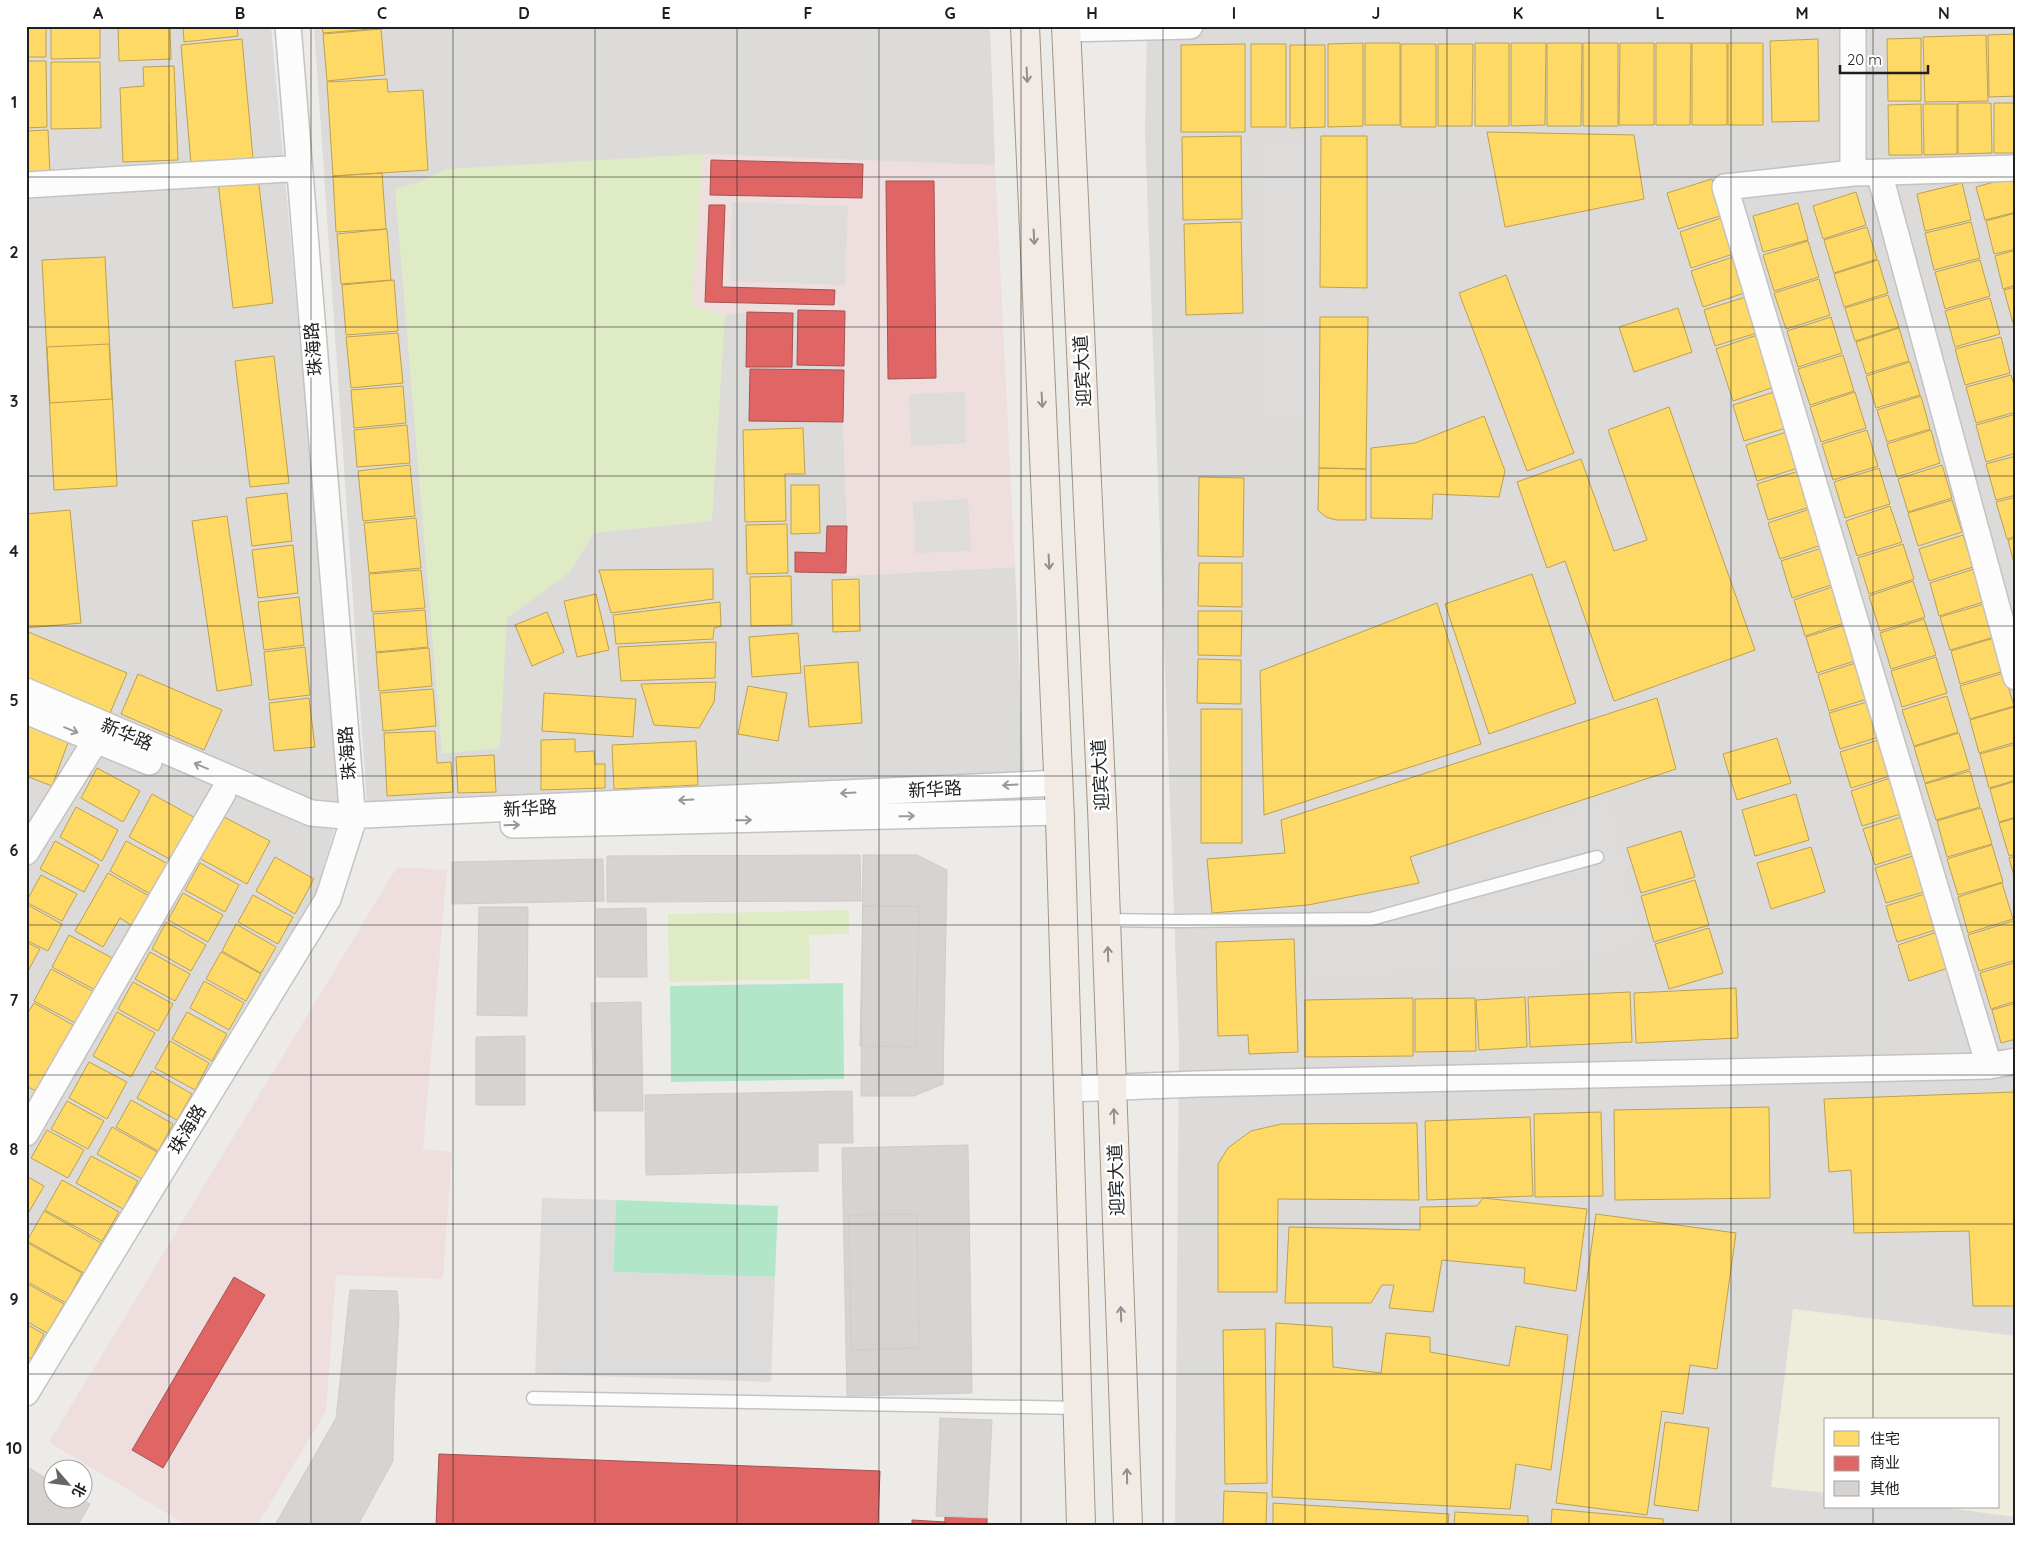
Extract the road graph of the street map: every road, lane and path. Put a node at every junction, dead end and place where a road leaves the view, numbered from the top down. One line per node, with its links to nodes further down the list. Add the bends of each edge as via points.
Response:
1 (278, 26): 7 (street, 珠海路)
2 (288, 26): 19 (street, 珠海路)
3 (1025, 26): 16 (main road, one-way to 16)
4 (1190, 26): 6 (street)
5 (1853, 26): 10 (street)
6 (1066, 28): 22 (main road, 迎宾大道)
7 (288, 168): 11 (street); 19 (street, 珠海路)
8 (2016, 168): 9 (street)
9 (1879, 172): 10 (street); 12 (street)
10 (1853, 173): 24 (street, via 1725,187)
11 (26, 186)
12 (2016, 677)
13 (26, 691): 19 (street, 新华路, one-way to 13, via 311,813)
14 (26, 711): 15 (street, 新华路, one-way to 15)
15 (96, 740): 17 (street, 新华路); 20 (street)
16 (1059, 783): 18 (main road); 19 (street, 新华路, one-way to 19)
17 (223, 793): 19 (street, 新华路, via 304,826); 27 (street)
18 (1060, 812): 19 (street, 新华路, one-way to 18); 25 (main road)
19 (347, 823): 28 (street, 珠海路, via 322,894); 29 (street, 珠海路, via 328,899)
20 (26, 852)
21 (1597, 857): 22 (lane, via 1371,919)
22 (1106, 920): 26 (main road, 迎宾大道, one-way to 22)
23 (2016, 1061): 24 (street)
24 (1989, 1066): 26 (street, via 1197,1084)
25 (1069, 1089): 26 (street); 31 (main road)
26 (1113, 1089): 33 (main road, 迎宾大道, one-way to 26)
27 (26, 1133)
28 (26, 1376)
29 (26, 1393)
30 (533, 1398): 31 (lane)
31 (1078, 1408): 32 (main road)
32 (1081, 1525)
33 (1128, 1525)

